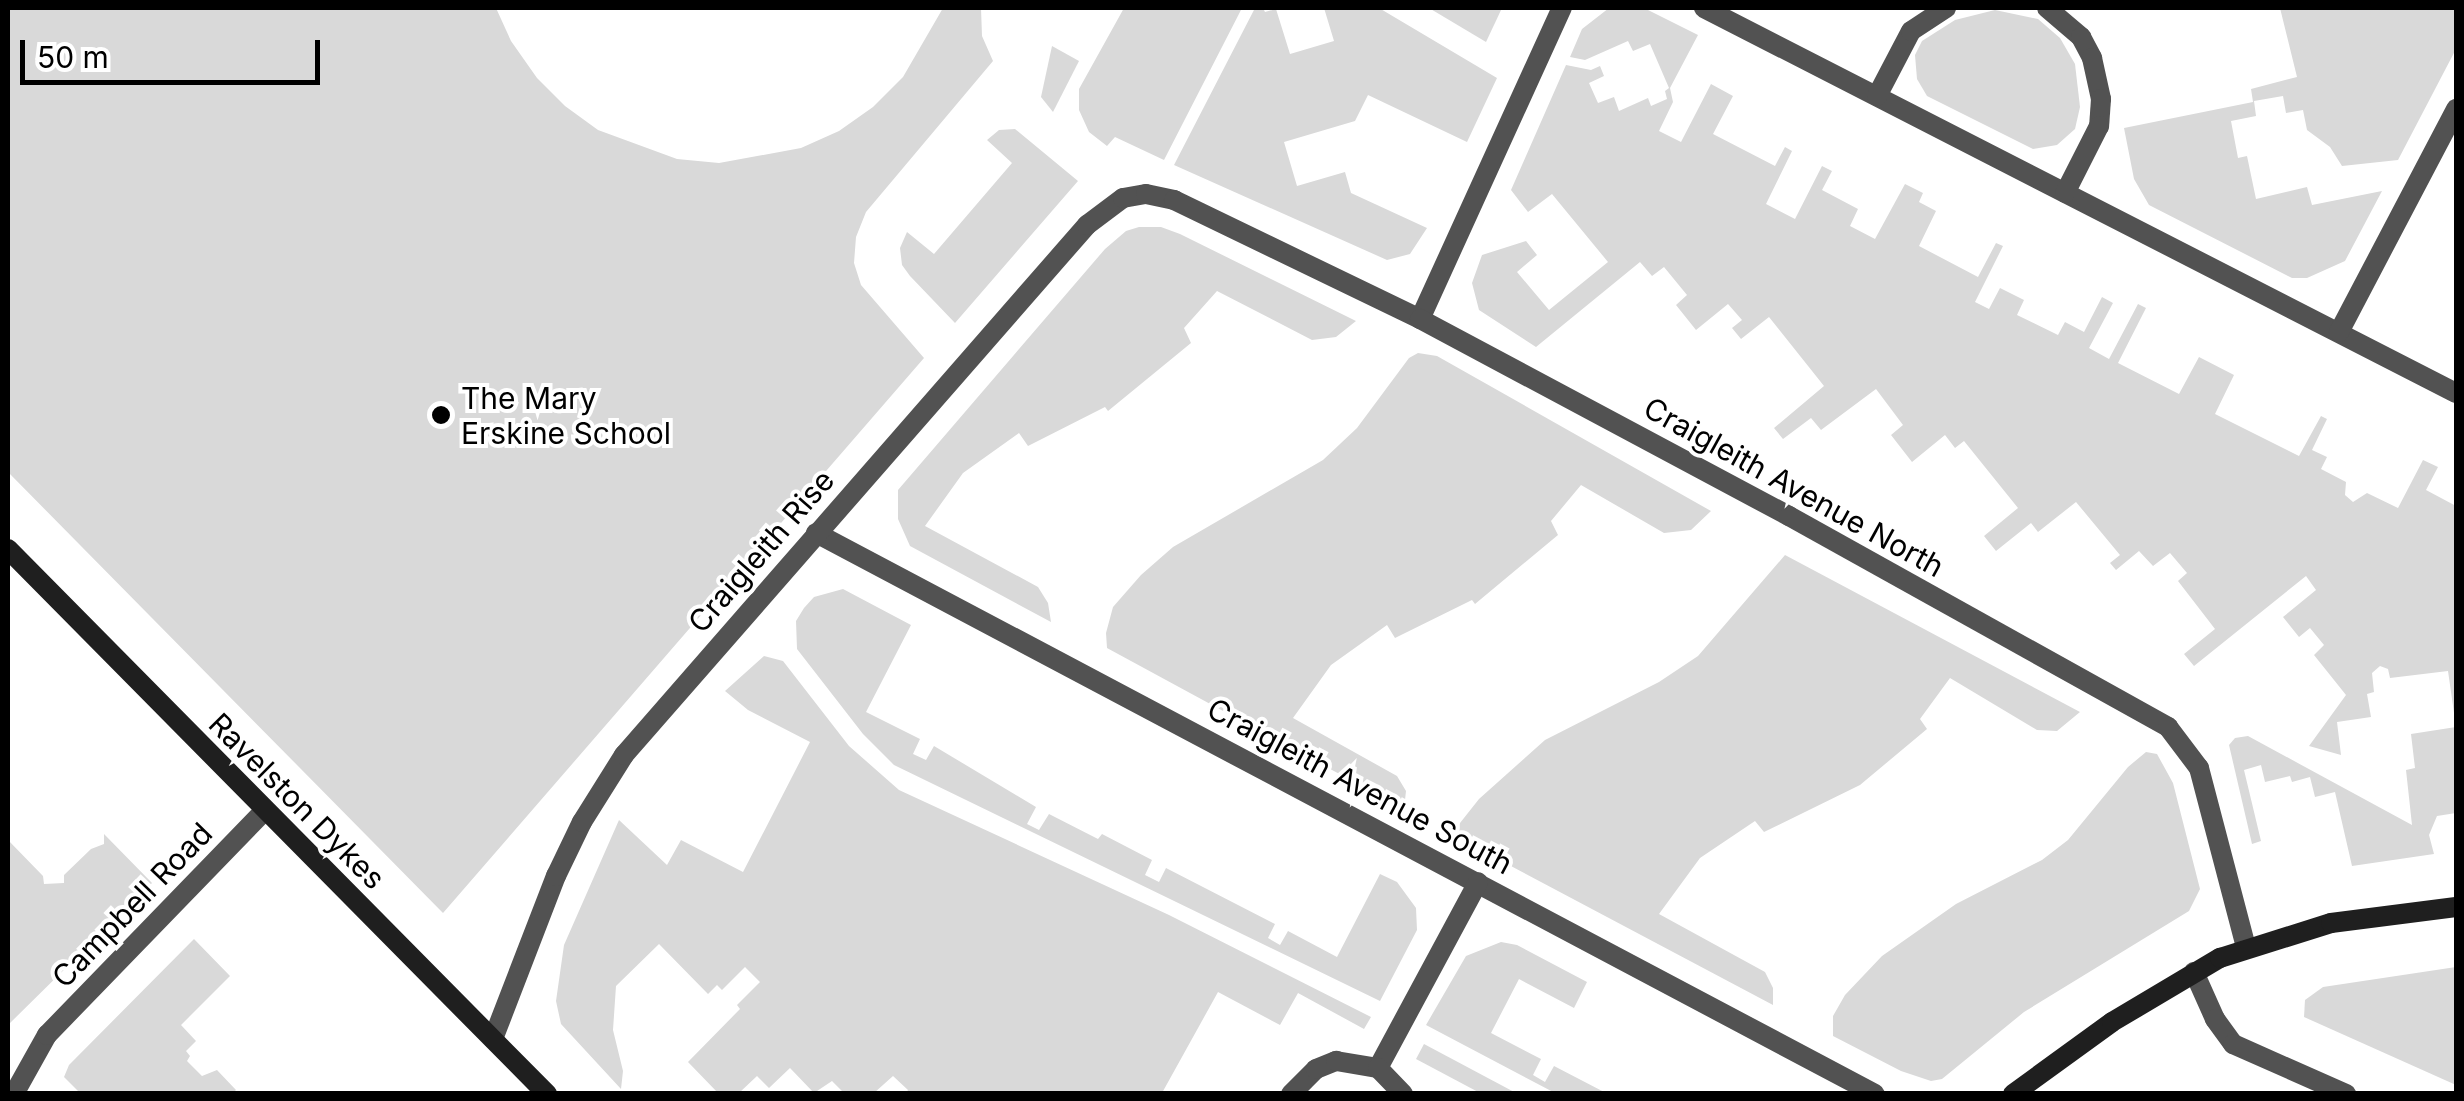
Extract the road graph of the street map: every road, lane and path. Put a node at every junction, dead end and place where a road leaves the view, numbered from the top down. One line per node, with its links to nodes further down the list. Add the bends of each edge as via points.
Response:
1 (1562, 8): 9 (street)
2 (1704, 8): 5 (street)
3 (1946, 8): 5 (street, via 1911,31)
4 (2047, 8): 7 (street, via 2081,36 2101,99 2100,126)
5 (1877, 96): 7 (street)
6 (2456, 109): 10 (street)
7 (2065, 193): 10 (street)
8 (1174, 200): 9 (street, Craigleith Avenue North); 12 (street, Craigleith Rise, via 1123,198 1087,225)
9 (1420, 319): 17 (street, Craigleith Avenue North, via 2168,727 2199,768)
10 (2339, 332): 11 (street)
11 (2456, 393)
12 (816, 533): 15 (street, Craigleith Avenue South); 19 (street, Craigleith Rise, via 601,790 556,876)
13 (8, 549): 14 (street, Ravelston Dykes)
14 (264, 812): 19 (street, Ravelston Dykes); 21 (street, Campbell Road, via 47,1036)
15 (1478, 882): 20 (street); 25 (street, Craigleith Avenue South)
16 (2456, 907): 17 (street, via 2331,922)
17 (2246, 948): 18 (street)
18 (2194, 972): 26 (street); 27 (street, via 2233,1044)
19 (493, 1039): 22 (street, Ravelston Dykes)
20 (1378, 1068): 23 (street, via 1336,1061 1316,1069); 24 (street)
21 (14, 1094)
22 (547, 1094)
23 (1291, 1094)
24 (1403, 1094)
25 (1875, 1094)
26 (2013, 1094)
27 (2346, 1094)

